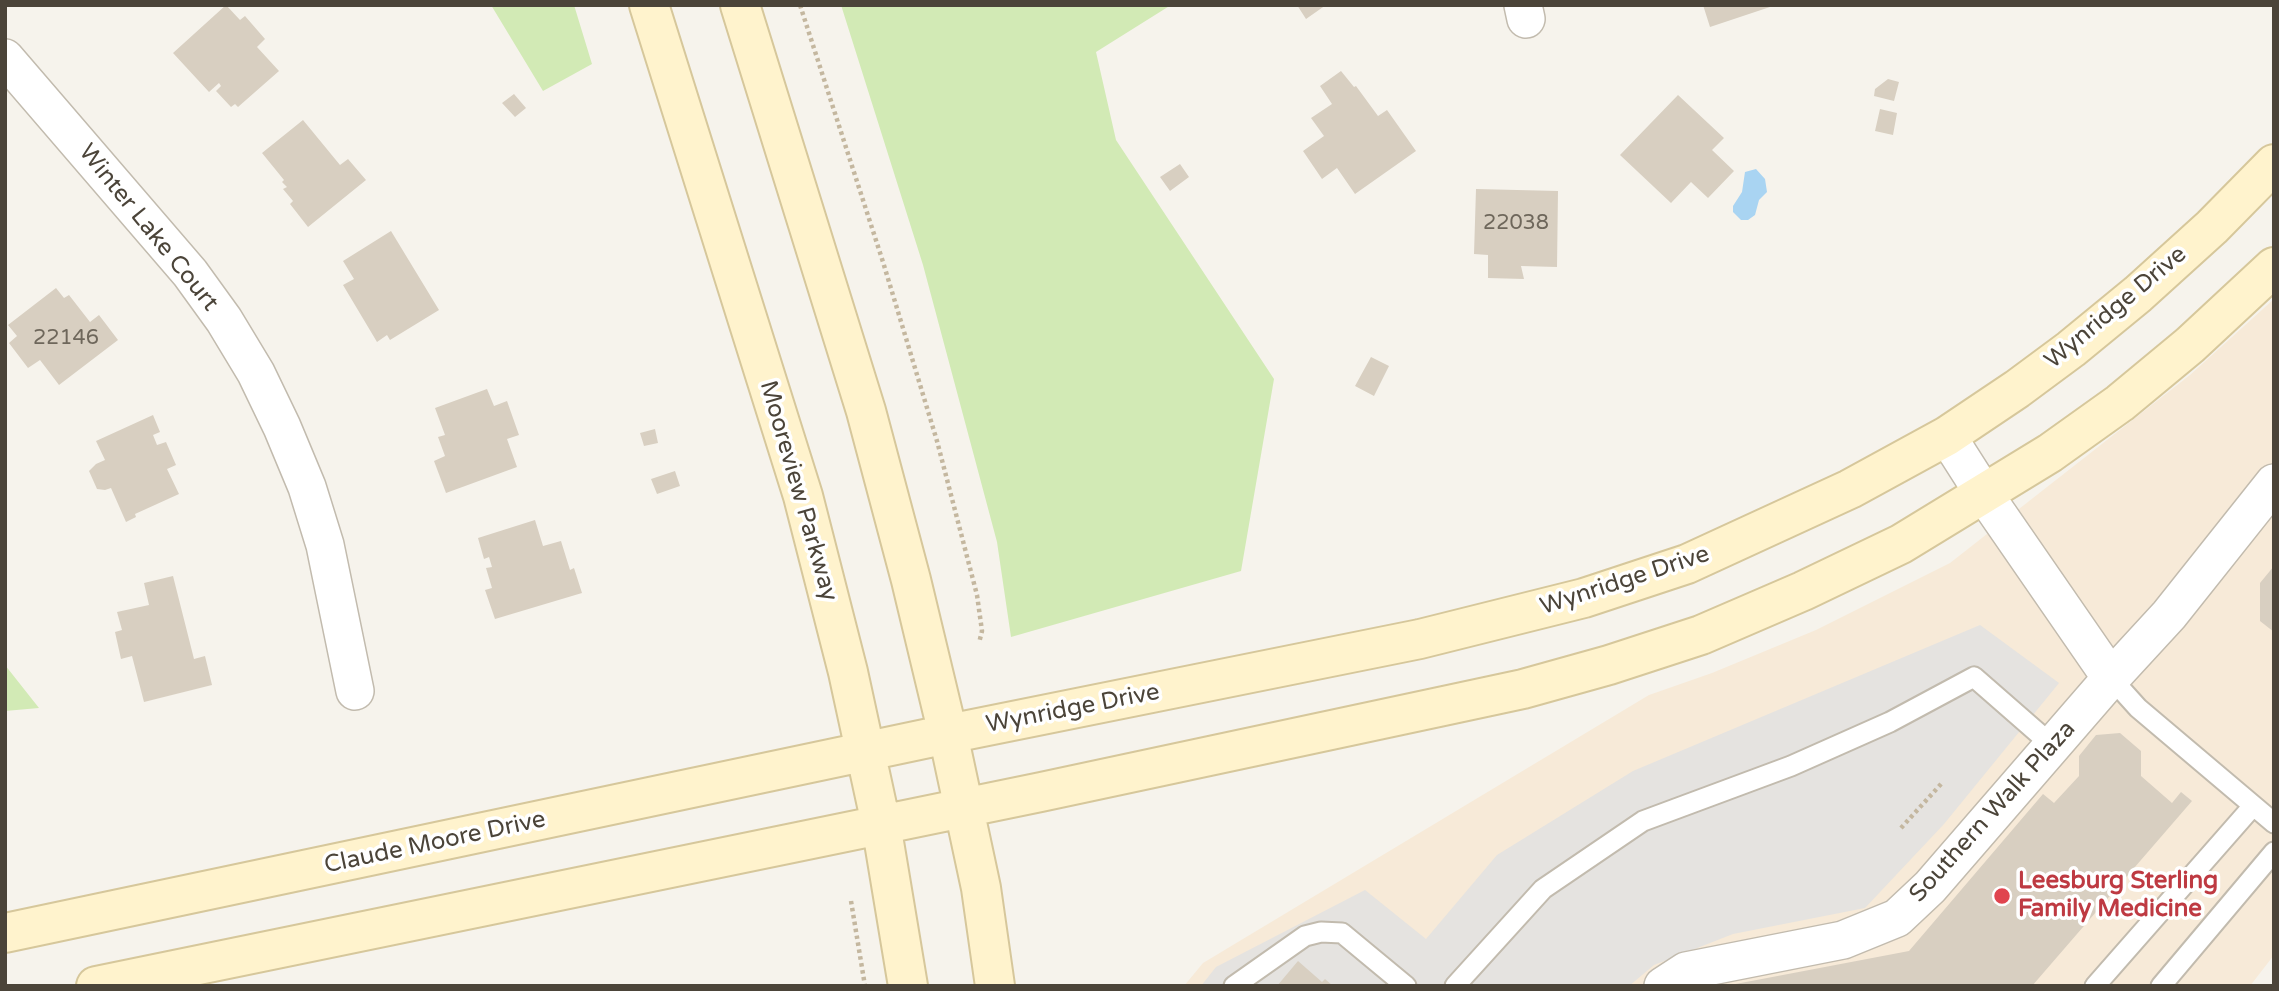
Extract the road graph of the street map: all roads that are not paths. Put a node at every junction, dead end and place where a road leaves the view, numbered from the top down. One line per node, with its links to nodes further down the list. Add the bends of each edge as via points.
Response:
1 (649, 5): 13 (street, Mooreview Parkway, via 803,496)
2 (740, 5): 11 (street, via 866,411)
3 (5, 58): 10 (street, Winter Lake Court, via 190,273 256,373 307,487 325,545)
4 (2274, 164): 6 (street, Wynridge Drive, via 2138,294 2071,349)
5 (2274, 267): 8 (street, via 2120,403)
6 (1947, 436): 8 (street); 11 (street, Wynridge Drive, via 1850,489 1687,564 1584,598 1420,639)
7 (2274, 483): 9 (street, Southern Walk Plaza, via 2169,615)
8 (1984, 494): 9 (street); 15 (street, via 1901,544 1803,591 1701,635 1609,665 1463,702)
9 (2111, 678): 12 (street, Southern Walk Plaza); 14 (lane, via 2138,708)
10 (355, 691)
11 (948, 734): 13 (street, Wynridge Drive); 15 (street)
12 (2053, 746): 25 (lane, via 1974,677 1890,722 1791,766 1643,821 1543,889); 26 (street, Southern Walk Plaza, via 1930,887 1897,918 1843,940 1686,971)
13 (864, 752): 16 (street, Mooreview Parkway); 19 (street, Claude Moore Drive)
14 (2253, 806): 17 (lane); 27 (lane)
15 (964, 808): 16 (street); 22 (street)
16 (881, 824): 20 (street); 21 (street, Mooreview Parkway)
17 (2274, 824)
18 (2274, 852): 28 (lane)
19 (5, 933)
20 (96, 986)
21 (908, 986)
22 (995, 986)
23 (1234, 986): 24 (lane, via 1305,936 1321,932 1342,933)
24 (1406, 986)
25 (1455, 986)
26 (1662, 986)
27 (2095, 986)
28 (2161, 986)

